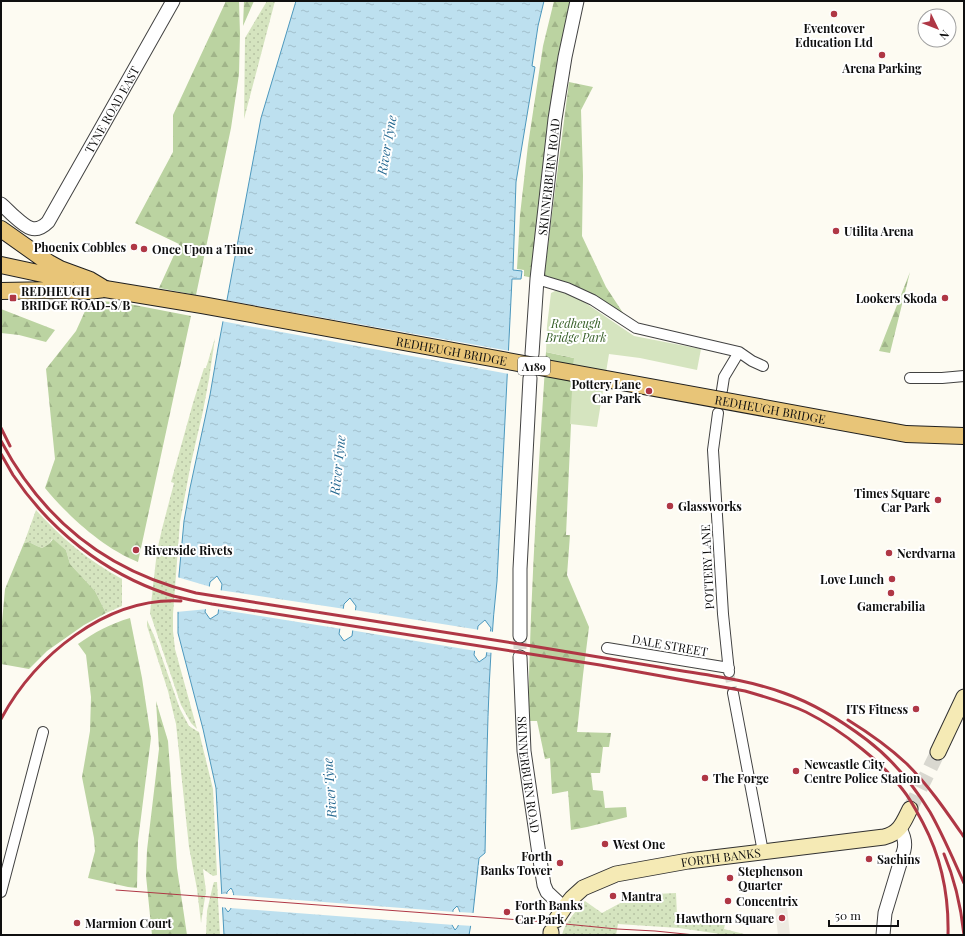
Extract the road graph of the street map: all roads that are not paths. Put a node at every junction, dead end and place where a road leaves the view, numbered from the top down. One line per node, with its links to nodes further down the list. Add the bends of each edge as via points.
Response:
1 (173, 1): 3 (street, TYNE ROAD EAST, via 45,224 29,228)
2 (577, 1): 7 (street, SKINNERBURN ROAD, via 555,119)
3 (1, 204)
4 (1, 230): 8 (main road, via 44,260)
5 (1, 265): 8 (main road, A189)
6 (1, 274): 8 (main road, A189)
7 (537, 278): 11 (street, via 593,300 636,328); 12 (street, SKINNERBURN ROAD)
8 (58, 280): 9 (main road, A189); 9 (main road, via 88,291); 10 (main road)
9 (105, 289): 19 (main road, REDHEUGH BRIDGE / A189, bridge, via 906,434)
10 (1, 291)
11 (739, 352): 13 (street); 17 (street, via 724,377)
12 (532, 354)
13 (763, 366)
14 (964, 376): 16 (street)
15 (530, 378): 20 (street, via 520,568)
16 (910, 378)
17 (722, 390)
18 (718, 413): 23 (street, POTTERY LANE, via 713,450)
19 (964, 436)
20 (520, 636)
21 (607, 648): 23 (street, DALE STREET)
22 (520, 657): 32 (street, SKINNERBURN ROAD, via 524,751 544,885 552,897)
23 (729, 670)
24 (733, 693): 30 (street)
25 (964, 696): 27 (main road)
26 (43, 732): 31 (street)
27 (938, 752)
28 (910, 809): 29 (main road)
29 (900, 829): 30 (main road, FORTH BANKS, via 884,837); 33 (street, via 906,843 885,914)
30 (763, 852): 32 (main road, FORTH BANKS, via 688,861 616,874 583,888 572,898)
31 (1, 892)
32 (556, 924)
33 (882, 935)

